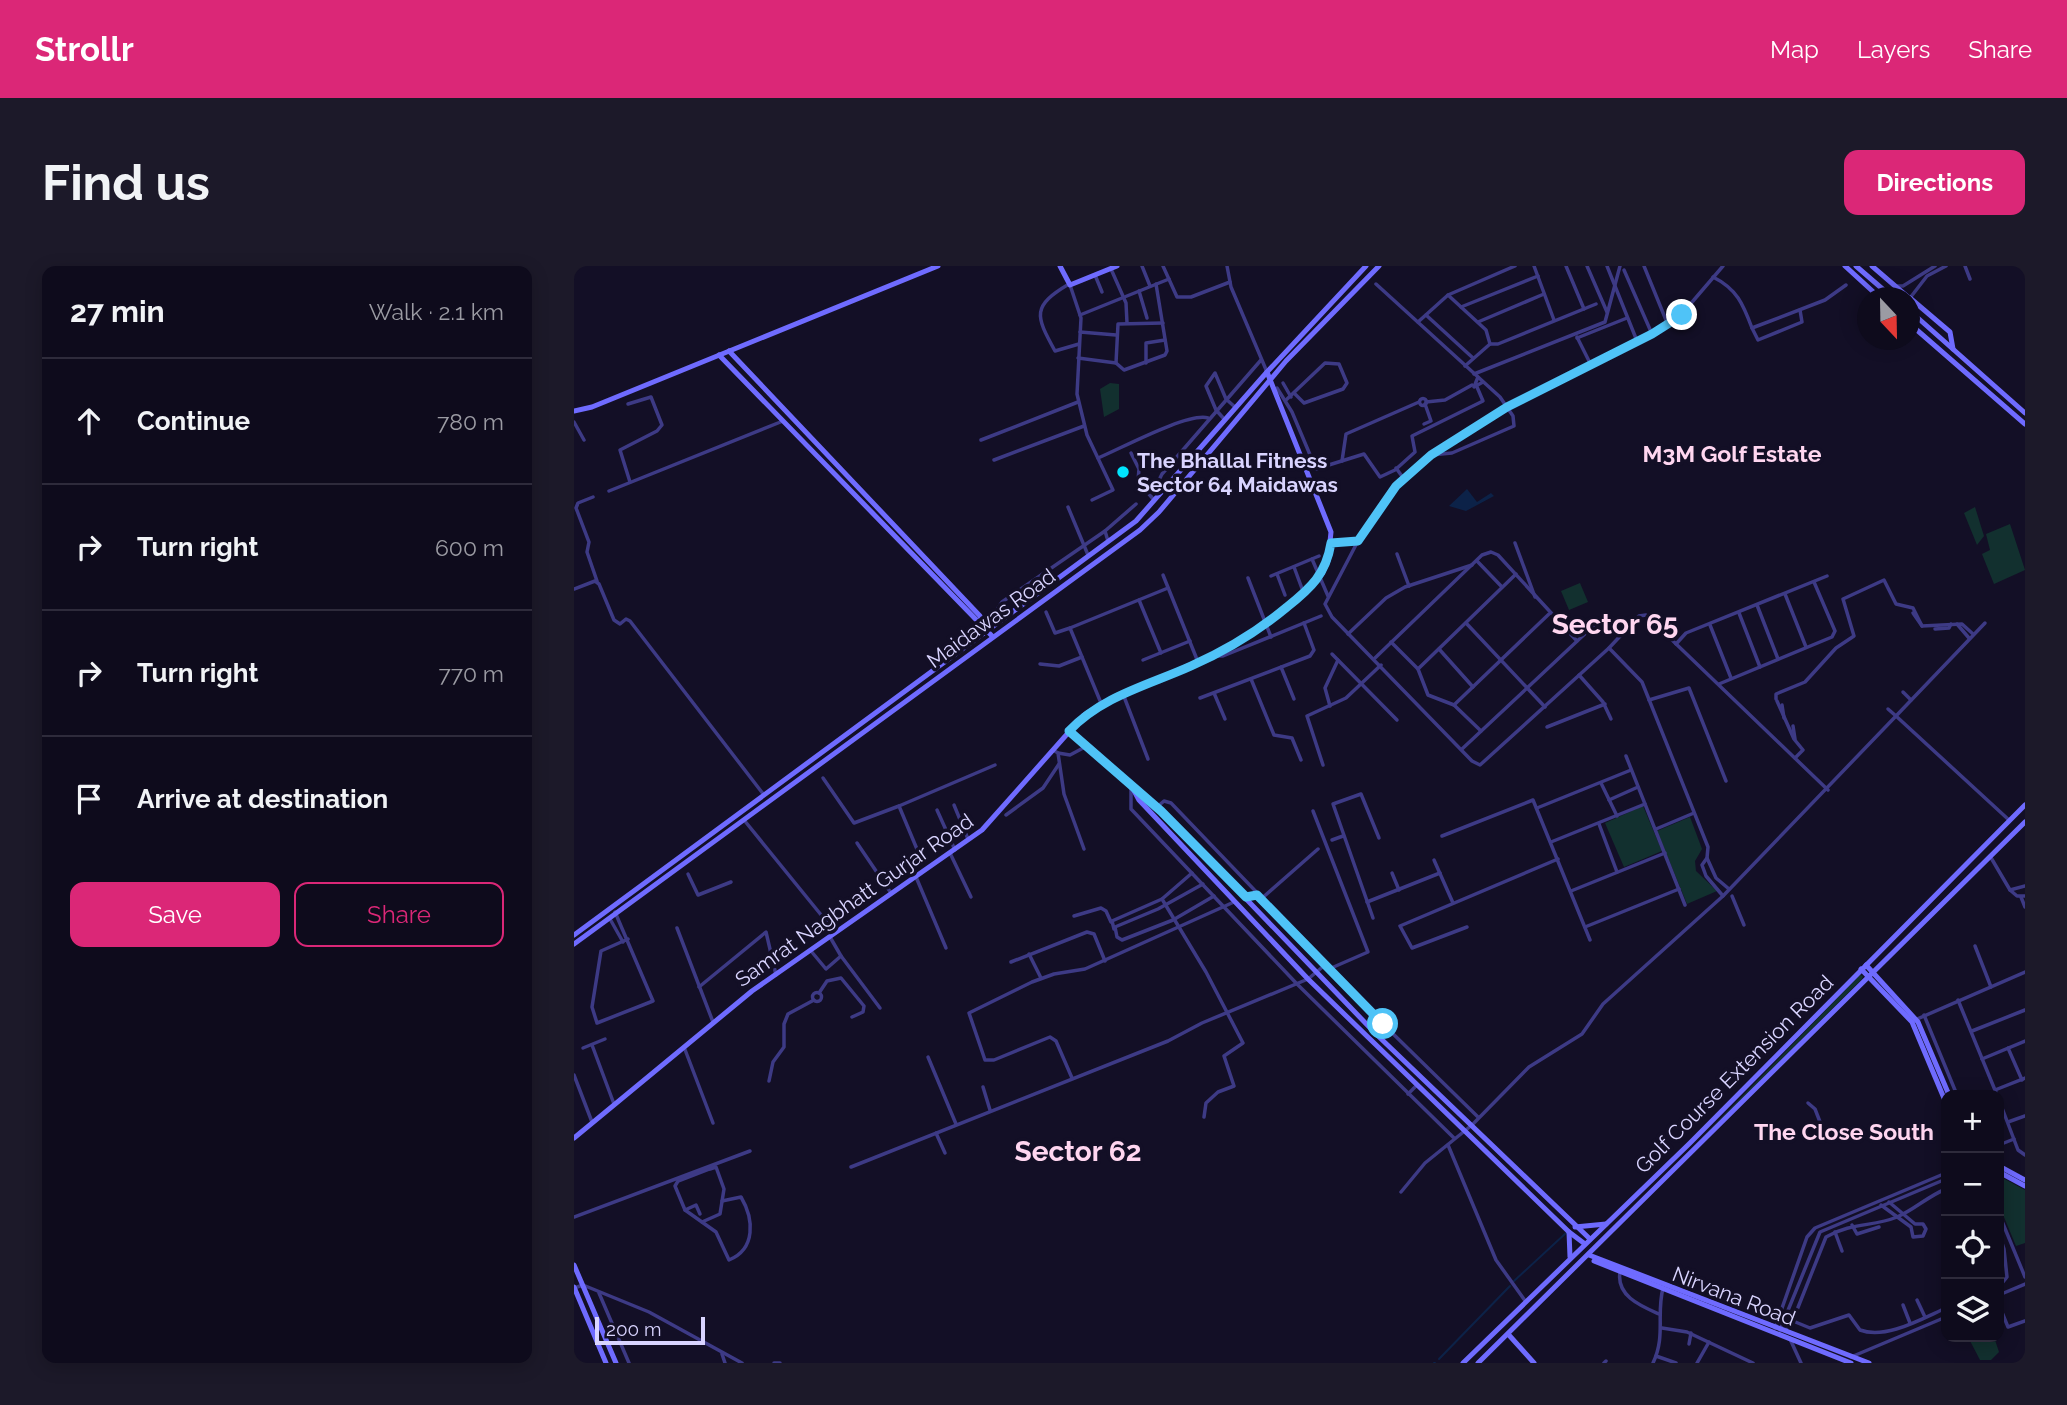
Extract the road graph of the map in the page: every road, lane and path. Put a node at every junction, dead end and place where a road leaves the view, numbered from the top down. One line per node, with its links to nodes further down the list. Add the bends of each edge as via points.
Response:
1 (938, 266): 74 (street)
2 (1060, 266): 31 (street)
3 (1163, 266): 27 (street)
4 (1227, 266): 30 (street)
5 (1366, 266): 83 (street, Maidawas Road)
6 (1379, 266): 85 (street, Maidawas Road)
7 (1515, 266): 44 (street)
8 (1534, 266): 24 (street)
9 (1566, 266): 49 (street)
10 (1587, 266): 51 (street)
11 (1644, 266): 62 (street)
12 (1723, 266): 25 (street)
13 (1845, 266): 38 (street)
14 (1856, 266): 39 (street)
15 (1872, 266): 37 (street)
16 (1934, 266): 26 (street)
17 (1946, 266): 29 (street)
18 (1965, 266): 28 (street)
19 (1114, 267): 23 (street); 45 (street)
20 (1142, 267): 36 (street)
21 (1608, 267): 34 (street)
22 (1622, 268): 34 (street); 66 (street)
23 (1095, 275): 31 (street); 42 (street)
24 (1538, 276): 43 (street); 47 (street)
25 (1713, 277): 62 (street, via 1688,310); 63 (street, via 1729,285 1741,299)
26 (1916, 277): 29 (street); 37 (street)
27 (1169, 279): 30 (street, via 1177,297 1191,297); 32 (street)
28 (1970, 279)
29 (1921, 281): 40 (street)
30 (1230, 282): 78 (street)
31 (1069, 284): 52 (street); 71 (street, via 1042,302 1040,319 1055,351)
32 (1156, 284): 36 (street); 61 (street)
33 (1376, 284): 57 (street)
34 (1614, 284): 51 (street); 55 (street)
35 (1846, 285): 50 (street)
36 (1150, 286): 41 (street)
37 (1894, 286)
38 (1868, 287)
39 (1881, 287)
40 (1917, 287)
41 (1139, 291): 45 (street); 54 (street)
42 (1102, 292)
43 (1544, 294): 56 (street); 58 (street)
44 (1448, 295): 47 (street); 53 (street)
45 (1124, 297): 52 (street); 60 (street)
46 (1596, 304): 49 (street)
47 (1461, 307): 58 (street)
48 (1920, 308): 73 (street, via 1950,332)
49 (1584, 309): 56 (street)
50 (1800, 310): 63 (street); 63 (street, via 1802,322 1768,338 1758,340)
51 (1608, 314): 68 (street, via 1605,322)
52 (1080, 315): 64 (street)
53 (1426, 315): 57 (street); 77 (street)
54 (1147, 317)
55 (1628, 318): 68 (street); 70 (street)
56 (1554, 320): 72 (street)
57 (1418, 322): 82 (street)
58 (1478, 322): 72 (street)
59 (1920, 322): 73 (street)
60 (1127, 323): 61 (street); 67 (street, via 1118,324)
61 (1163, 323): 69 (street)
62 (1668, 325): 66 (street)
63 (1752, 328)
64 (1080, 332): 67 (street); 71 (street)
65 (1920, 333): 106 (street)
66 (1652, 334): 70 (street)
67 (1116, 335): 79 (street)
68 (1576, 336): 81 (street); 84 (street)
69 (1165, 340): 80 (street, via 1167,353); 80 (street, via 1146,343)
70 (1637, 341): 81 (street)
71 (1079, 344): 76 (street)
72 (1490, 344): 77 (street)
73 (1953, 350): 100 (street)
74 (729, 351): 75 (street); 168 (street, via 939,570 980,615)
75 (719, 355): 99 (street); 103 (street)
76 (1078, 358): 79 (street); 93 (street)
77 (1473, 358): 82 (street)
78 (1261, 360): 83 (street); 91 (street)
79 (1116, 363): 80 (street, via 1124,370)
80 (1146, 363)
81 (1590, 363): 96 (street)
82 (1465, 366): 84 (street)
83 (1267, 372): 85 (street); 97 (street, Maidawas Road)
84 (1476, 376): 86 (street); 88 (street)
85 (1270, 380): 130 (street, via 1331,532); 181 (street, Maidawas Road, via 1150,521)
86 (1483, 382): 88 (street); 96 (street)
87 (1283, 383): 90 (street)
88 (1475, 386): 94 (street); 115 (street, via 1483,401 1412,436 1415,452)
89 (1276, 388): 92 (street)
90 (1293, 396): 90 (street, via 1325,363 1339,364 1347,383 1343,389 1304,403); 92 (street)
91 (1226, 399): 97 (street); 98 (street); 98 (street, via 1215,373 1206,386)
92 (1286, 400): 114 (street, via 1315,468)
93 (1078, 402): 107 (street); 109 (street)
94 (1426, 403): 105 (street, via 1431,421); 114 (street, via 1346,433)
95 (628, 404): 119 (street, via 651,397 662,425 620,450)
96 (1507, 407): 111 (street); 111 (street, via 1513,416 1512,429 1452,453)
97 (1236, 408): 102 (street, Maidawas Road)
98 (1216, 410): 101 (street); 102 (street)
99 (574, 411)
100 (2025, 413)
101 (1209, 418): 112 (street, via 1184,422); 121 (street, via 1162,474 1159,480)
102 (1225, 420): 121 (street, Maidawas Road)
103 (783, 421): 119 (street); 168 (street)
104 (574, 422): 108 (street)
105 (1424, 424)
106 (2025, 424)
107 (1084, 426): 112 (street); 113 (street)
108 (584, 440)
109 (981, 440)
110 (1131, 453): 124 (street, via 1139,468 1138,481)
111 (1431, 455): 117 (street)
112 (1098, 458): 123 (street, via 1113,490)
113 (994, 460)
114 (1342, 461): 116 (street, via 1366,454 1378,477)
115 (1402, 464): 116 (street); 117 (street)
116 (1396, 468): 118 (street)
117 (1410, 474): 118 (street)
118 (1404, 479): 129 (street)
119 (630, 482): 120 (street)
120 (609, 491)
121 (1164, 491): 124 (street, Maidawas Road)
122 (593, 497): 148 (street, via 576,508)
123 (1092, 500)
124 (1156, 501): 128 (street, Maidawas Road)
125 (1136, 504): 127 (street)
126 (1068, 507): 132 (street)
127 (1105, 531): 128 (street); 132 (street)
128 (1108, 541): 134 (street, Maidawas Road)
129 (1358, 541): 130 (street); 156 (street)
130 (1331, 543): 145 (street, Samrat Nagbhatt Gurjar Road)
131 (1515, 543): 157 (street)
132 (1083, 544): 134 (street); 163 (street, via 1002,602)
133 (1397, 554): 149 (street)
134 (1088, 555): 177 (street, Maidawas Road)
135 (1319, 556): 136 (street)
136 (1312, 559): 139 (street); 145 (street)
137 (1476, 561): 138 (street); 141 (street, via 1495,553); 150 (street)
138 (1472, 565): 149 (street); 186 (street)
139 (1294, 567): 140 (street); 153 (street)
140 (1277, 574): 143 (street); 155 (street)
141 (1516, 574): 150 (street); 157 (street)
142 (1163, 575): 151 (street)
143 (1271, 576)
144 (1828, 576): 147 (street)
145 (1320, 577): 153 (street, Samrat Nagbhatt Gurjar Road); 156 (street)
146 (1248, 578): 171 (street)
147 (1814, 582): 154 (street); 189 (street, via 1834,634)
148 (598, 583): 152 (street); 257 (street, via 614,620 620,624 630,621)
149 (1409, 586): 179 (street, via 1386,598)
150 (1502, 587): 170 (street)
151 (1168, 588): 158 (street); 184 (street)
152 (574, 589)
153 (1304, 594): 171 (street, Samrat Nagbhatt Gurjar Road)
154 (1785, 594): 159 (street); 189 (street)
155 (1285, 595)
156 (1329, 597): 179 (street, via 1326,610)
157 (1535, 597): 164 (street)
158 (1139, 600): 176 (street); 191 (street)
159 (1757, 605): 162 (street); 196 (street)
160 (1045, 612): 176 (street, via 1055,634)
161 (1913, 612): 175 (street)
162 (1738, 613): 172 (street); 204 (street)
163 (994, 614)
164 (1549, 614): 185 (street); 199 (street)
165 (1605, 615): 185 (street)
166 (1321, 616): 169 (street)
167 (1985, 622): 180 (street)
168 (981, 623): 177 (street)
169 (1304, 623): 182 (street); 203 (street, via 1314,652)
170 (1466, 623): 190 (street); 199 (street)
171 (1266, 624): 182 (street); 193 (street, Samrat Nagbhatt Gurjar Road)
172 (1710, 624): 187 (street, via 1686,633); 207 (street)
173 (1951, 624): 174 (street); 175 (street); 178 (street)
174 (1958, 624): 180 (street); 183 (street)
175 (1922, 626): 230 (street, via 1913,608 1896,604 1884,580 1844,598 1854,636 1836,648 1807,680 1776,694)
176 (1070, 628): 194 (street)
177 (986, 629): 181 (street); 257 (street, Maidawas Road)
178 (1935, 629)
179 (1348, 634): 195 (street)
180 (1973, 634): 183 (street)
181 (992, 636): 270 (street, Maidawas Road)
182 (1271, 637): 193 (street, via 1223,656)
183 (1969, 639): 220 (street)
184 (1190, 641): 191 (street); 200 (street)
185 (1577, 641): 212 (street)
186 (1391, 642): 195 (street); 205 (street)
187 (1676, 644): 188 (street, via 1643,614); 210 (street)
188 (1609, 648): 206 (street); 219 (street, via 1640,678)
189 (1807, 648): 196 (street)
190 (1439, 649): 205 (street); 211 (street)
191 (1161, 653): 197 (street)
192 (1332, 654): 198 (street)
193 (1213, 655): 200 (street, Samrat Nagbhatt Gurjar Road)
194 (1082, 657): 201 (street, via 1059,666); 221 (street)
195 (1375, 658): 202 (street)
196 (1778, 659): 204 (street)
197 (1143, 660)
198 (1338, 660): 209 (street); 226 (street, via 1325,688)
199 (1502, 660): 211 (street); 212 (street)
200 (1198, 662): 215 (street, Samrat Nagbhatt Gurjar Road)
201 (1040, 664)
202 (1381, 665): 209 (street); 222 (street)
203 (1281, 667): 208 (street); 218 (street)
204 (1760, 667): 207 (street)
205 (1418, 668): 216 (street)
206 (1579, 675): 223 (street); 227 (street)
207 (1731, 678): 210 (street)
208 (1251, 679): 214 (street); 245 (street, via 1274,735 1292,738)
209 (1361, 683): 226 (street); 233 (street)
210 (1718, 684): 243 (street)
211 (1473, 687): 224 (street)
212 (1527, 689): 227 (street); 237 (street)
213 (1903, 692): 220 (street)
214 (1214, 693): 217 (street); 231 (street)
215 (1123, 694): 221 (street, Samrat Nagbhatt Gurjar Road); 244 (street)
216 (1428, 695): 222 (street); 224 (street)
217 (1200, 698)
218 (1294, 699)
219 (1649, 699): 251 (street, via 1689,688); 267 (street)
220 (1911, 700): 229 (street)
221 (1102, 704): 236 (street, Samrat Nagbhatt Gurjar Road)
222 (1419, 704): 240 (street)
223 (1605, 704): 232 (street); 235 (street)
224 (1454, 705): 237 (street)
225 (1782, 705): 230 (street)
226 (1330, 706): 248 (street, via 1307,718)
227 (1545, 707): 240 (street, via 1486,763 1475,763)
228 (1888, 709): 229 (street)
229 (1896, 716): 255 (street); 271 (street)
230 (1784, 718): 238 (street)
231 (1225, 719)
232 (1611, 719)
233 (1397, 720)
234 (1793, 726): 238 (street)
235 (1547, 727)
236 (1069, 731): 239 (street); 241 (street, Samrat Nagbhatt Gurjar Road)
237 (1481, 731): 240 (street)
238 (1794, 739): 243 (street, via 1802,749)
239 (1085, 747): 241 (street, via 1070,755); 253 (street)
240 (1462, 749)
241 (1055, 752): 246 (street); 278 (street, Samrat Nagbhatt Gurjar Road)
242 (1626, 756): 249 (street)
243 (1794, 757): 255 (street)
244 (1148, 759)
245 (1301, 760)
246 (1059, 764): 268 (street, via 1043,788); 283 (street, via 1064,794)
247 (995, 765): 262 (street)
248 (1323, 765)
249 (1631, 770): 252 (street); 254 (street)
250 (823, 778): 262 (street, via 854,822)
251 (1726, 781)
252 (1601, 783): 258 (street); 264 (street)
253 (1131, 785): 256 (street); 292 (street, via 1131,809)
254 (1638, 787): 258 (street); 259 (street)
255 (1828, 790): 301 (street)
256 (1138, 794): 263 (street); 315 (street)
257 (765, 795): 282 (street, Maidawas Road)
258 (1609, 800): 269 (street)
259 (1645, 804): 269 (street); 274 (street)
260 (954, 805): 278 (street)
261 (2025, 805): 271 (street, Golf Course Extension Road)
262 (899, 806): 296 (street, via 919,854 913,866)
263 (1157, 807): 306 (street, via 1164,801 1171,803); 312 (street)
264 (1537, 808): 276 (street, via 1531,800); 280 (street)
265 (937, 810): 285 (street)
266 (1313, 811): 351 (street, via 1368,952)
267 (1694, 813): 274 (street); 288 (street, via 1708,847)
268 (1006, 815)
269 (1617, 816): 273 (street)
270 (744, 820): 282 (street, Maidawas Road); 337 (street)
271 (2010, 820): 352 (street, Golf Course Extension Road)
272 (2025, 822): 287 (street, Golf Course Extension Road)
273 (1599, 824): 280 (street); 291 (street)
274 (1656, 829): 286 (street)
275 (1343, 836): 277 (street, via 1333,804 1360,794); 279 (street); 316 (street)
276 (1442, 836)
277 (1379, 838)
278 (969, 841): 285 (street, Samrat Nagbhatt Gurjar Road)
279 (1332, 841)
280 (1551, 842): 289 (street)
281 (857, 843): 305 (street)
282 (698, 847): 323 (street, Maidawas Road); 338 (street, Maidawas Road)
283 (1084, 849)
284 (1318, 849): 314 (street)
285 (953, 852): 296 (street, Samrat Nagbhatt Gurjar Road); 311 (street)
286 (1665, 853): 291 (street); 300 (street)
287 (1990, 856): 303 (street); 357 (street, Golf Course Extension Road)
288 (1707, 858): 301 (street, via 1716,878); 308 (street, via 1703,872)
289 (1558, 859): 304 (street); 317 (street)
290 (1434, 860): 294 (street)
291 (1617, 872): 304 (street)
292 (1192, 873): 298 (street); 313 (street)
293 (1392, 873): 302 (street)
294 (1440, 873): 302 (street); 317 (street)
295 (688, 874): 297 (street, via 698,895)
296 (915, 878): 305 (street, Samrat Nagbhatt Gurjar Road); 345 (street)
297 (731, 882)
298 (1203, 884): 307 (street); 320 (street)
299 (2025, 886): 303 (street)
300 (1679, 889): 319 (street); 332 (street)
301 (1729, 889): 308 (street)
302 (1399, 890): 316 (street)
303 (2010, 890): 310 (street)
304 (1571, 891): 332 (street)
305 (891, 893): 337 (street, Samrat Nagbhatt Gurjar Road)
306 (1257, 895): 312 (street); 314 (street)
307 (1214, 896): 322 (street); 328 (street)
308 (1723, 896): 400 (street, via 1603,1003 1582,1034 1535,1063)
309 (1732, 896): 330 (street)
310 (2023, 896): 321 (street)
311 (971, 897)
312 (1246, 897): 325 (street)
313 (1161, 899): 320 (street); 329 (street)
314 (1261, 899): 318 (street)
315 (1236, 901): 322 (street); 334 (street)
316 (1367, 902): 327 (street)
317 (1453, 903): 331 (street, via 1401,925 1408,944 1412,948)
318 (1266, 905): 325 (street); 351 (street)
319 (1685, 905)
320 (1164, 906): 328 (street); 336 (street)
321 (2025, 907)
322 (1225, 908): 333 (street); 339 (street)
323 (615, 912): 326 (street, Maidawas Road); 340 (street)
324 (1074, 916): 329 (street, via 1101,908)
325 (1264, 916): 354 (street)
326 (609, 917): 342 (street); 343 (street, Maidawas Road)
327 (1373, 918)
328 (1173, 920): 333 (street); 336 (street, via 1122,940)
329 (1111, 922): 336 (street)
330 (1744, 925)
331 (1467, 927)
332 (1585, 927): 341 (street)
333 (1179, 928): 349 (street); 367 (street)
334 (1262, 928): 339 (street); 359 (street)
335 (677, 929): 362 (street)
336 (1114, 929)
337 (832, 934): 346 (street, Samrat Nagbhatt Gurjar Road); 348 (street)
338 (574, 935)
339 (1251, 936): 361 (street)
340 (628, 939): 342 (street); 342 (street, via 653,1001 597,1023 592,1007 601,951)
341 (1590, 940)
342 (623, 942)
343 (574, 944)
344 (1975, 946): 363 (street)
345 (946, 948)
346 (811, 951): 348 (street, via 826,969); 356 (street, Samrat Nagbhatt Gurjar Road)
347 (1030, 954): 349 (street, via 1092,932); 350 (street); 358 (street)
348 (841, 956): 353 (street)
349 (1105, 961): 358 (street, via 1085,970)
350 (1011, 962)
351 (1327, 967): 354 (street); 400 (street)
352 (1863, 967): 357 (street); 417 (street, Golf Course Extension Road)
353 (852, 972): 360 (street); 365 (street)
354 (1316, 972): 359 (street); 405 (street)
355 (2025, 972): 363 (street)
356 (776, 975): 362 (street, via 766,932); 370 (street, Samrat Nagbhatt Gurjar Road)
357 (1872, 975): 369 (street); 419 (street, Golf Course Extension Road)
358 (1041, 978): 383 (street, via 990,1001 969,1018 985,1060 1050,1037)
359 (1308, 979): 361 (street); 378 (street)
360 (842, 981): 368 (street, via 864,1006 863,1012); 385 (street, via 827,981 819,993 821,999 788,1014 783,1024 784,1046 773,1062)
361 (1297, 984): 367 (street); 381 (street)
362 (699, 987): 370 (street)
363 (1991, 987): 364 (street)
364 (1958, 1000): 369 (street); 371 (street)
365 (880, 1008)
366 (2025, 1010): 371 (street)
367 (1226, 1013): 383 (street); 399 (street, via 1243,1043 1224,1056 1234,1086 1206,1102)
368 (852, 1017)
369 (1916, 1018): 388 (street); 389 (street); 390 (street)
370 (713, 1022): 375 (street, Samrat Nagbhatt Gurjar Road)
371 (1971, 1031): 380 (street)
372 (605, 1039): 374 (street)
373 (2025, 1041): 377 (street)
374 (592, 1045): 376 (street); 395 (street)
375 (683, 1045): 395 (street, Samrat Nagbhatt Gurjar Road); 403 (street)
376 (583, 1048)
377 (2008, 1048): 380 (street); 384 (street)
378 (1385, 1054): 381 (street); 386 (street)
379 (928, 1057): 404 (street)
380 (1982, 1059): 391 (street)
381 (1377, 1063): 393 (street)
382 (574, 1075): 401 (street)
383 (1072, 1078): 396 (street)
384 (2023, 1079): 392 (street)
385 (769, 1081)
386 (1418, 1085): 393 (street); 407 (street)
387 (983, 1087): 396 (street)
388 (1941, 1090)
389 (1947, 1090)
390 (1954, 1090)
391 (1995, 1090)
392 (2004, 1091)
393 (1408, 1094): 410 (street)
394 (1808, 1103): 406 (street)
395 (614, 1104): 401 (street, Samrat Nagbhatt Gurjar Road)
396 (990, 1110): 404 (street)
397 (2004, 1112): 402 (street)
398 (2025, 1116): 402 (street)
399 (1204, 1117)
400 (1478, 1117): 405 (street)
401 (592, 1122): 409 (street, Samrat Nagbhatt Gurjar Road)
402 (2008, 1122): 411 (street)
403 (713, 1123)
404 (956, 1124): 408 (street)
405 (1472, 1125): 407 (street); 444 (street)
406 (1822, 1126)
407 (1464, 1130): 410 (street); 447 (street)
408 (936, 1133): 415 (street); 418 (street)
409 (574, 1138)
410 (1454, 1138): 413 (street)
411 (2014, 1139): 412 (street); 416 (street)
412 (2004, 1143)
413 (1448, 1145): 428 (street, via 1425,1163); 466 (street, via 1496,1260)
414 (751, 1151): 420 (street)
415 (945, 1153)
416 (2025, 1156)
417 (1671, 1160): 419 (street); 433 (street, Golf Course Extension Road)
418 (851, 1167)
419 (1679, 1167): 439 (street, Golf Course Extension Road)
420 (707, 1168): 430 (street, via 716,1167 724,1188); 432 (street, via 675,1184); 437 (street)
421 (2004, 1169): 424 (street)
422 (1941, 1175): 429 (street)
423 (2004, 1175): 426 (street)
424 (2025, 1180)
425 (1941, 1181): 429 (street)
426 (2025, 1186)
427 (1941, 1191): 435 (street)
428 (1401, 1192)
429 (1887, 1200): 431 (street); 435 (street)
430 (722, 1202): 441 (street, via 720,1214); 441 (street, via 741,1197 750,1217 749,1244 740,1256 729,1260 716,1232)
431 (1879, 1203): 438 (street); 440 (street)
432 (685, 1210): 434 (street, via 696,1206); 441 (street)
433 (1617, 1212): 439 (street); 442 (street, Golf Course Extension Road)
434 (700, 1214)
435 (1902, 1214): 438 (street); 438 (street, via 1913,1226)
436 (2000, 1216): 457 (street)
437 (574, 1217)
438 (1896, 1217): 443 (street)
439 (1624, 1220): 453 (street, Golf Course Extension Road)
440 (1835, 1221): 445 (street); 448 (street)
441 (702, 1222)
442 (1606, 1224): 444 (street); 450 (street, Golf Course Extension Road)
443 (1853, 1225): 446 (street, via 1857,1234); 449 (street)
444 (1576, 1227): 450 (street)
445 (1815, 1227): 448 (street); 479 (street, via 1807,1237)
446 (1879, 1227)
447 (1569, 1232): 450 (street); 454 (street)
448 (1820, 1232): 479 (street)
449 (1835, 1232): 452 (street); 475 (street, via 1820,1247)
450 (1588, 1242): 454 (street, Golf Course Extension Road)
451 (2004, 1249): 458 (street)
452 (1842, 1251)
453 (1588, 1256): 456 (street, Nirvana Road); 462 (street, Nirvana Road); 474 (street, Golf Course Extension Road)
454 (1570, 1257): 466 (street, Golf Course Extension Road)
455 (574, 1265): 460 (street)
456 (1620, 1272): 462 (street, Nirvana Road); 470 (street, via 1621,1286 1632,1301)
457 (2025, 1277)
458 (2004, 1281)
459 (2025, 1284): 464 (street)
460 (583, 1285): 461 (street); 463 (street); 490 (street)
461 (574, 1288): 489 (street)
462 (1663, 1288): 470 (street); 479 (street, Nirvana Road)
463 (598, 1291): 485 (street, via 649,1312); 491 (street)
464 (2004, 1293)
465 (1917, 1300): 471 (street)
466 (1525, 1302): 469 (street, Golf Course Extension Road)
467 (1903, 1305): 477 (street)
468 (1941, 1310): 471 (street)
469 (1514, 1313): 474 (street); 496 (street, Golf Course Extension Road)
470 (1659, 1314): 478 (street)
471 (1925, 1317): 477 (street)
472 (2004, 1317): 476 (street, via 2008,1327)
473 (1941, 1319): 488 (street)
474 (1521, 1321): 481 (street, Golf Course Extension Road)
475 (1793, 1321): 477 (street, via 1810,1328 1849,1315 1867,1332); 479 (street)
476 (2025, 1321)
477 (1910, 1324)
478 (1662, 1328): 480 (street); 486 (street)
479 (1778, 1332): 482 (street, Nirvana Road); 488 (street, Nirvana Road)
480 (1691, 1333): 483 (street); 484 (street)
481 (1508, 1334): 497 (street, Golf Course Extension Road); 498 (street)
482 (1790, 1339): 487 (street, Nirvana Road); 503 (street)
483 (1709, 1342): 501 (street); 502 (street)
484 (1689, 1344)
485 (721, 1352): 492 (street); 493 (street)
486 (1656, 1356): 499 (street); 500 (street)
487 (1842, 1360): 488 (street, Nirvana Road); 504 (street)
488 (1851, 1360): 505 (street, Nirvana Road)
489 (606, 1363)
490 (616, 1363)
491 (629, 1363)
492 (725, 1363)
493 (742, 1363)
494 (774, 1363): 495 (street)
495 (780, 1363)
496 (1462, 1363)
497 (1478, 1363)
498 (1534, 1363)
499 (1653, 1363)
500 (1676, 1363)
501 (1697, 1363)
502 (1753, 1363)
503 (1801, 1363)
504 (1834, 1363)
505 (1870, 1363)

